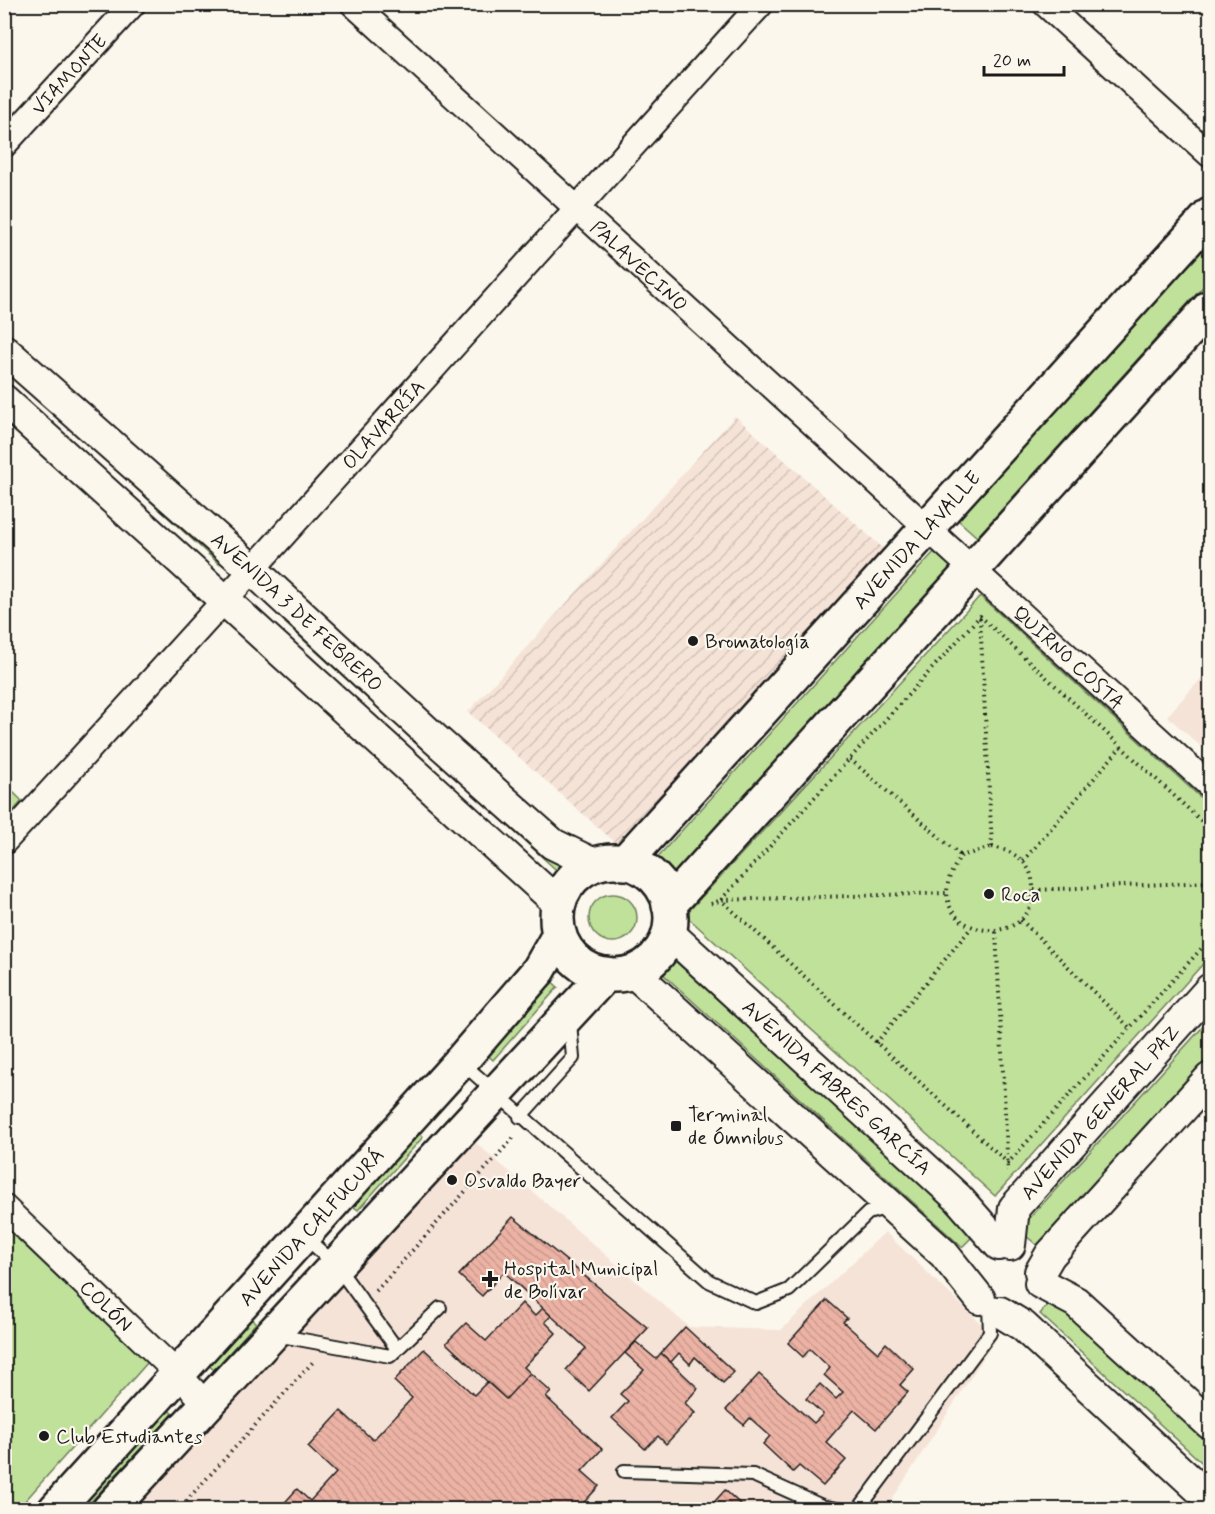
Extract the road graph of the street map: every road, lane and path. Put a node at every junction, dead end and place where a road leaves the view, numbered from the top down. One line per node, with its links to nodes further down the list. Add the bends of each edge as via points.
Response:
1 (133, 4): 5 (street, VIAMONTE)
2 (352, 4): 7 (street, PALAVECINO)
3 (761, 4): 7 (street, OLAVARRÍA)
4 (1045, 4): 6 (street)
5 (4, 145)
6 (1210, 155)
7 (576, 208): 14 (street, PALAVECINO); 16 (street, OLAVARRÍA)
8 (1210, 215): 14 (main road, AVENIDA LAVALLE)
9 (1210, 307): 15 (main road)
10 (4, 350): 12 (street, AVENIDA 3 DE FEBRERO)
11 (4, 400): 13 (street, AVENIDA 3 DE FEBRERO)
12 (87, 424): 13 (street); 16 (street, AVENIDA 3 DE FEBRERO)
13 (61, 452): 17 (street, AVENIDA 3 DE FEBRERO)
14 (928, 528): 15 (street, QUIRNO COSTA); 29 (main road, AVENIDA LAVALLE)
15 (973, 569): 18 (path); 23 (street, QUIRNO COSTA); 34 (main road)
16 (254, 571): 17 (street, OLAVARRÍA); 19 (street, AVENIDA 3 DE FEBRERO)
17 (225, 603): 22 (street, AVENIDA 3 DE FEBRERO); 25 (street, OLAVARRÍA)
18 (980, 616): 20 (path); 21 (path); 26 (path)
19 (435, 739): 22 (street); 29 (street, AVENIDA 3 DE FEBRERO, via 553,844)
20 (1121, 747): 24 (path); 28 (path)
21 (850, 759): 27 (path); 33 (path)
22 (410, 769): 35 (street, AVENIDA 3 DE FEBRERO)
23 (1210, 786)
24 (1210, 830)
25 (4, 842)
26 (992, 847): 27 (path); 28 (path, via 1006,850)
27 (961, 856): 32 (path)
28 (1023, 861): 31 (path)
29 (610, 864): 34 (main road, via 636,866 652,876 664,891); 35 (main road, via 583,870 570,882)
30 (1210, 882): 31 (path)
31 (1034, 890): 36 (path, via 1031,905)
32 (948, 892): 33 (path); 37 (path, via 951,906)
33 (721, 900): 34 (path); 44 (path)
34 (669, 918): 40 (main road, via 664,947 651,962); 54 (street, AVENIDA FABRES GARCÍA)
35 (559, 919): 40 (main road, via 567,951 579,964 596,973); 45 (main road, AVENIDA CALFUCURÁ, via 539,970)
36 (1021, 920): 38 (path); 43 (path)
37 (971, 928): 38 (path); 44 (path)
38 (996, 932): 49 (path)
39 (1210, 939): 43 (path)
40 (620, 973): 42 (main road); 51 (street)
41 (1210, 989): 54 (street, AVENIDA GENERAL PAZ, via 1014,1208)
42 (570, 1014): 47 (main road); 48 (lane, via 573,1058)
43 (1130, 1028): 49 (path)
44 (876, 1042): 49 (path)
45 (460, 1062): 47 (lane); 53 (main road, AVENIDA CALFUCURÁ)
46 (1210, 1078): 56 (street, via 1050,1255)
47 (495, 1095): 48 (lane); 55 (main road)
48 (520, 1117): 51 (lane, via 709,1281 756,1303 789,1290 868,1213)
49 (1008, 1163): 50 (path)
50 (1008, 1175)
51 (892, 1206): 57 (street, via 944,1254)
52 (4, 1207): 61 (street, COLÓN)
53 (304, 1236): 55 (lane); 61 (main road, AVENIDA CALFUCURÁ)
54 (1005, 1245): 56 (street, via 1029,1254); 57 (street, via 989,1250 975,1267 972,1278)
55 (336, 1265): 59 (main road); 60 (lane)
56 (1040, 1277): 57 (street, via 1033,1299 1018,1310); 63 (street, via 1076,1302)
57 (990, 1306): 65 (street, via 1023,1326); 69 (lane, via 990,1333)
58 (440, 1308): 60 (lane)
59 (272, 1335): 60 (lane, via 390,1356); 62 (main road)
60 (397, 1349)
61 (178, 1374): 62 (street, COLÓN); 66 (main road, AVENIDA CALFUCURÁ)
62 (207, 1405): 67 (main road)
63 (1210, 1424)
64 (624, 1471): 68 (lane, via 753,1475 824,1507)
65 (1210, 1499)
66 (56, 1509)
67 (109, 1509)
68 (842, 1509)
69 (858, 1509)

